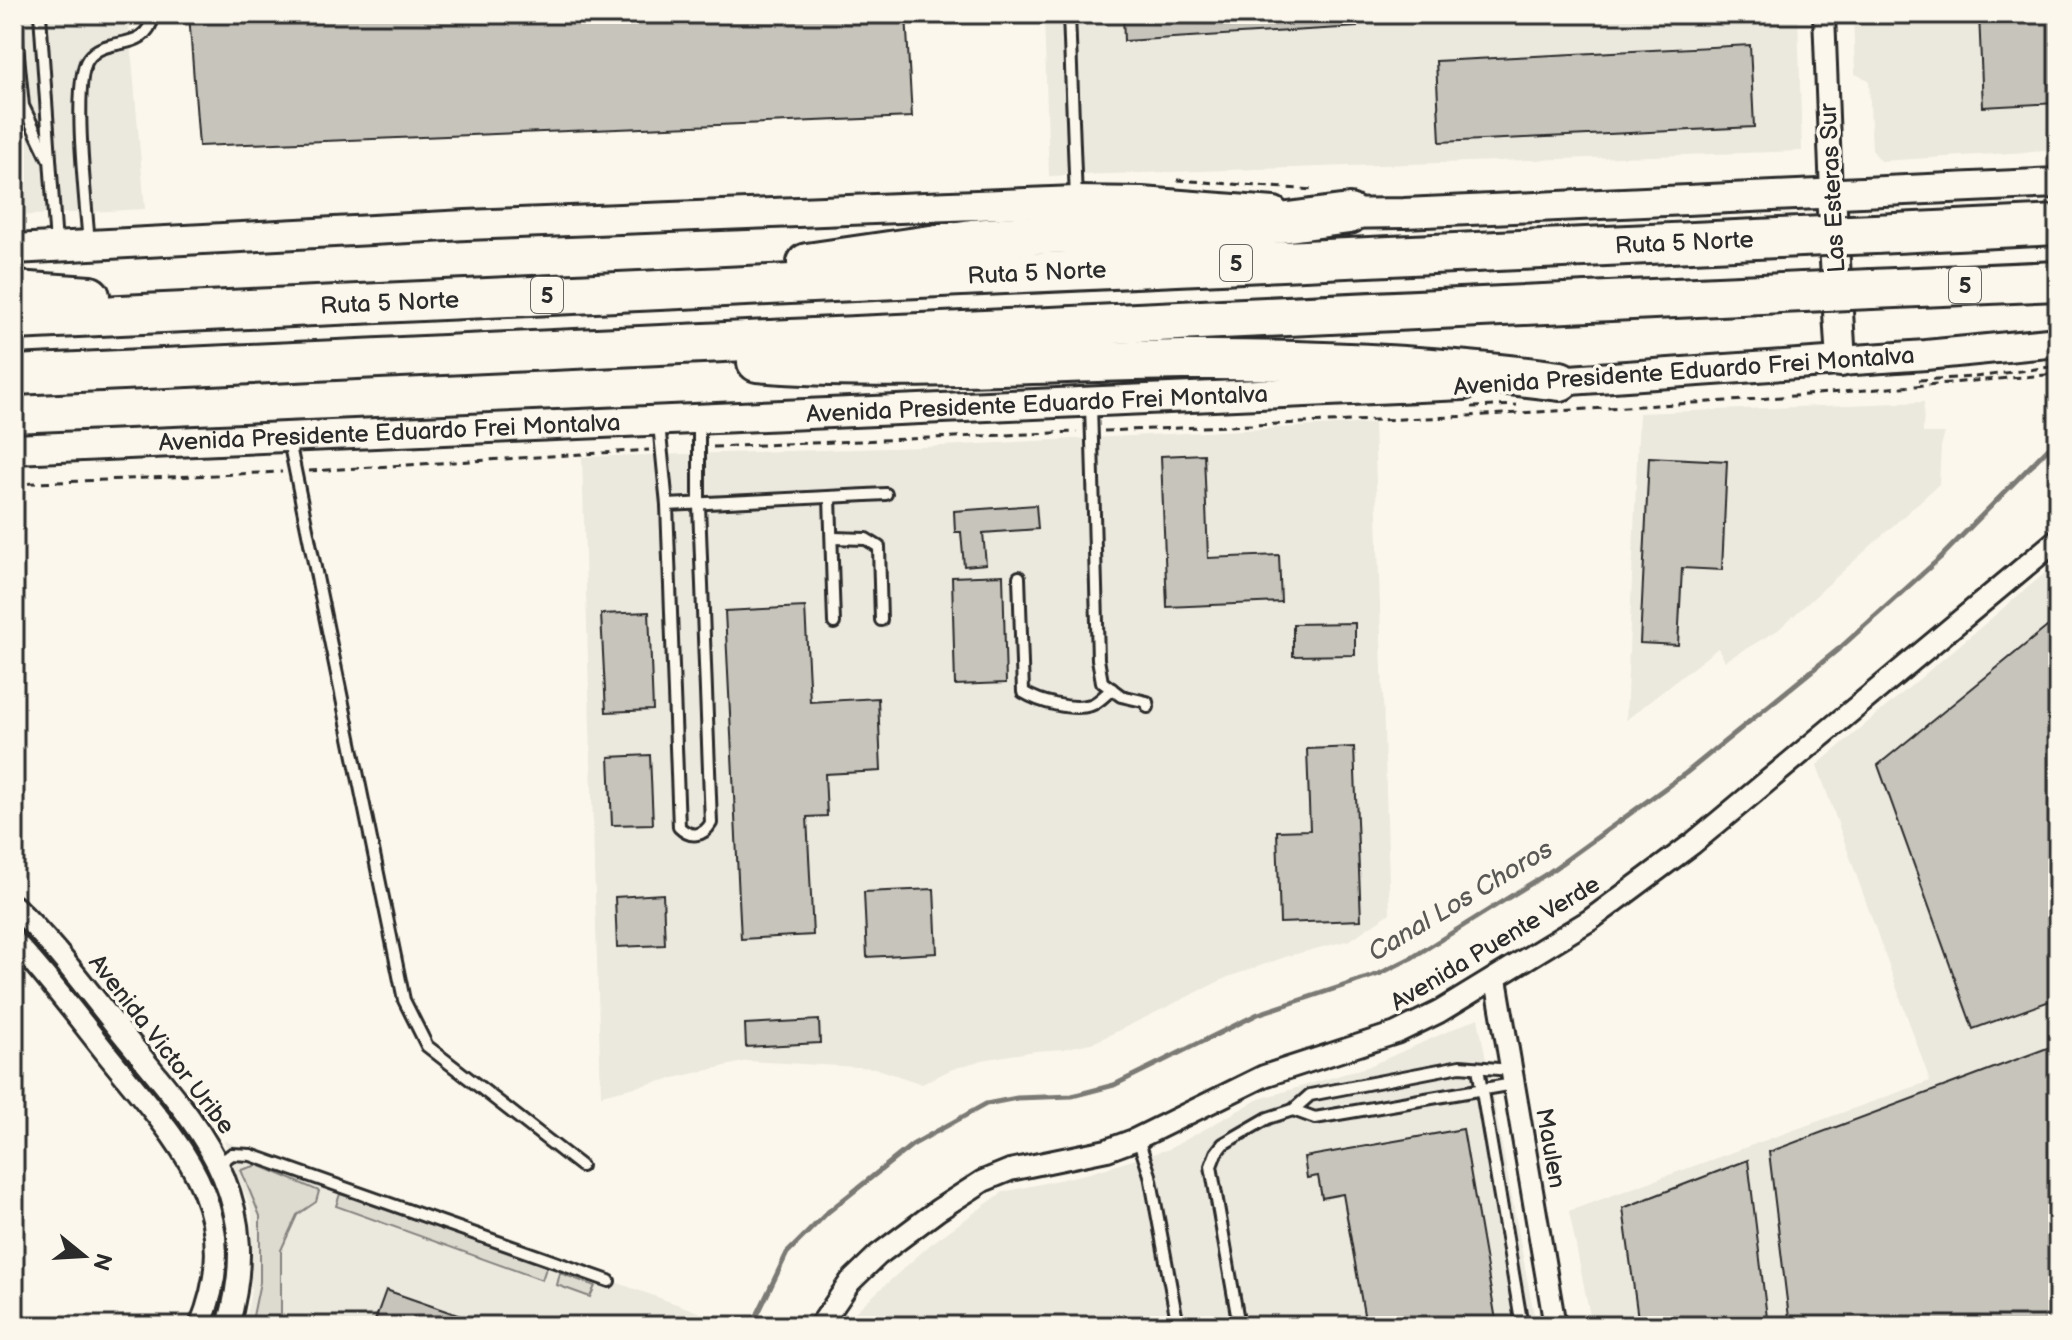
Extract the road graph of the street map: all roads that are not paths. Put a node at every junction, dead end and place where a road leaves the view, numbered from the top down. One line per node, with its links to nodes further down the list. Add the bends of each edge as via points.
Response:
1 (14, 14): 6 (lane, via 23,106)
2 (40, 14): 6 (lane)
3 (154, 14): 12 (lane, via 151,29 140,39 98,51 83,69)
4 (1069, 14): 9 (lane)
5 (1824, 14): 8 (street, Las Esteras Sur)
6 (50, 163): 13 (lane)
7 (2058, 183): 8 (main road)
8 (1831, 194): 10 (main road); 22 (main road, Las Esteras Sur)
9 (1076, 201): 10 (main road); 12 (main road)
10 (1349, 214): 16 (highway, via 1236,229 972,239 827,259)
11 (2058, 225): 16 (highway, Ruta 5 Norte / 5, bridge)
12 (89, 245): 13 (main road)
13 (56, 247): 14 (main road)
14 (14, 249)
15 (2058, 281): 21 (highway, 5, bridge)
16 (671, 289): 18 (highway, Ruta 5 Norte / 5)
17 (14, 291): 18 (highway)
18 (216, 310): 19 (highway, Ruta 5 Norte / 5)
19 (14, 320)
20 (2058, 342): 22 (main road, Avenida Presidente Eduardo Frei Montalva)
21 (603, 348): 23 (highway, 5); 25 (highway, via 877,367 1345,362)
22 (1841, 362): 25 (main road, Avenida Presidente Eduardo Frei Montalva)
23 (194, 366): 24 (highway, 5); 26 (highway)
24 (14, 375)
25 (1560, 381): 27 (main road, Avenida Presidente Eduardo Frei Montalva)
26 (14, 398)
27 (1091, 401): 28 (main road, Avenida Presidente Eduardo Frei Montalva); 41 (lane, via 1098,659 1102,682)
28 (699, 417): 29 (main road, Avenida Presidente Eduardo Frei Montalva); 35 (lane)
29 (658, 420): 30 (main road, Avenida Presidente Eduardo Frei Montalva); 34 (lane)
30 (288, 436): 31 (main road, Avenida Presidente Eduardo Frei Montalva); 52 (lane, via 404,1000 427,1046)
31 (14, 449)
32 (886, 494): 33 (lane)
33 (830, 497): 35 (lane); 36 (lane)
34 (667, 505): 35 (lane); 35 (lane, via 679,827 696,835 711,823)
35 (699, 505)
36 (833, 538): 39 (lane, via 866,539 879,547); 40 (lane)
37 (2058, 539): 45 (street, Avenida Puente Verde, via 1672,860)
38 (1019, 577): 41 (lane, via 1023,692 1056,705 1092,705)
39 (881, 620)
40 (834, 623)
41 (1112, 689): 42 (lane, via 1147,702)
42 (1148, 707)
43 (14, 906): 51 (street, Avenida Victor Uribe, via 55,949)
44 (14, 941): 54 (street, Avenida Victor Uribe, via 169,1131 198,1176 214,1245)
45 (1496, 979): 47 (street, Maulen); 50 (street, Avenida Puente Verde, via 1407,1028 1264,1076)
46 (1478, 1068): 47 (lane); 48 (lane); 49 (lane, via 1460,1066 1310,1095)
47 (1512, 1077): 48 (lane); 60 (street, Maulen)
48 (1480, 1090): 49 (lane, via 1315,1118); 59 (lane)
49 (1293, 1110): 58 (lane, via 1223,1144 1211,1166)
50 (1138, 1139): 56 (street, Avenida Puente Verde, via 1010,1170 970,1188 864,1268); 57 (lane, via 1150,1175)
51 (220, 1163): 53 (lane, via 232,1154 251,1155); 55 (street, Avenida Victor Uribe, via 238,1231 238,1278)
52 (581, 1166)
53 (609, 1281)
54 (200, 1326)
55 (228, 1326)
56 (820, 1326)
57 (1178, 1326)
58 (1239, 1326)
59 (1522, 1326)
60 (1555, 1326)

